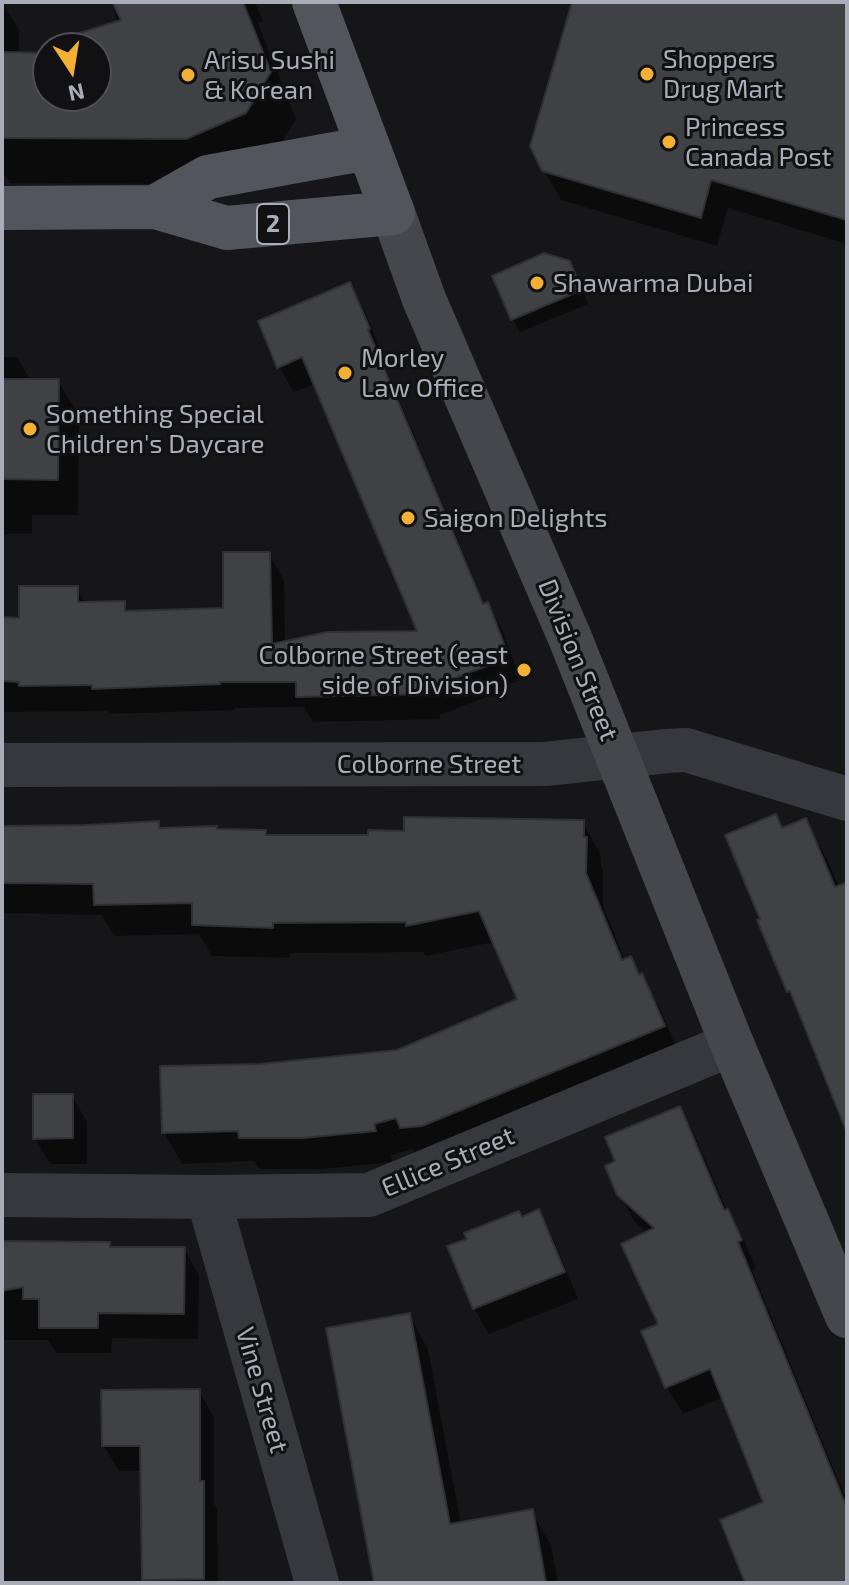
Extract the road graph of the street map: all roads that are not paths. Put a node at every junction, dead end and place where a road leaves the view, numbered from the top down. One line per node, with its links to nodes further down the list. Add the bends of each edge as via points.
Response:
1 (314, 2): 2 (main road, Division Street)
2 (368, 148): 3 (main road, 2, via 208,177); 5 (main road, Division Street)
3 (155, 207): 4 (main road, 2); 5 (main road, 2, via 227,228)
4 (2, 208)
5 (393, 213): 6 (main road, Division Street, via 424,299)
6 (617, 755): 7 (street, Colborne Street, via 545,764); 8 (street, Colborne Street, via 686,750); 9 (main road, Division Street)
7 (2, 765)
8 (847, 799)
9 (732, 1044): 11 (street, Ellice Street, via 369,1195); 12 (main road, Division Street)
10 (2, 1195): 11 (street, Ellice Street)
11 (208, 1197): 13 (street, Vine Street)
12 (847, 1316)
13 (317, 1583)

